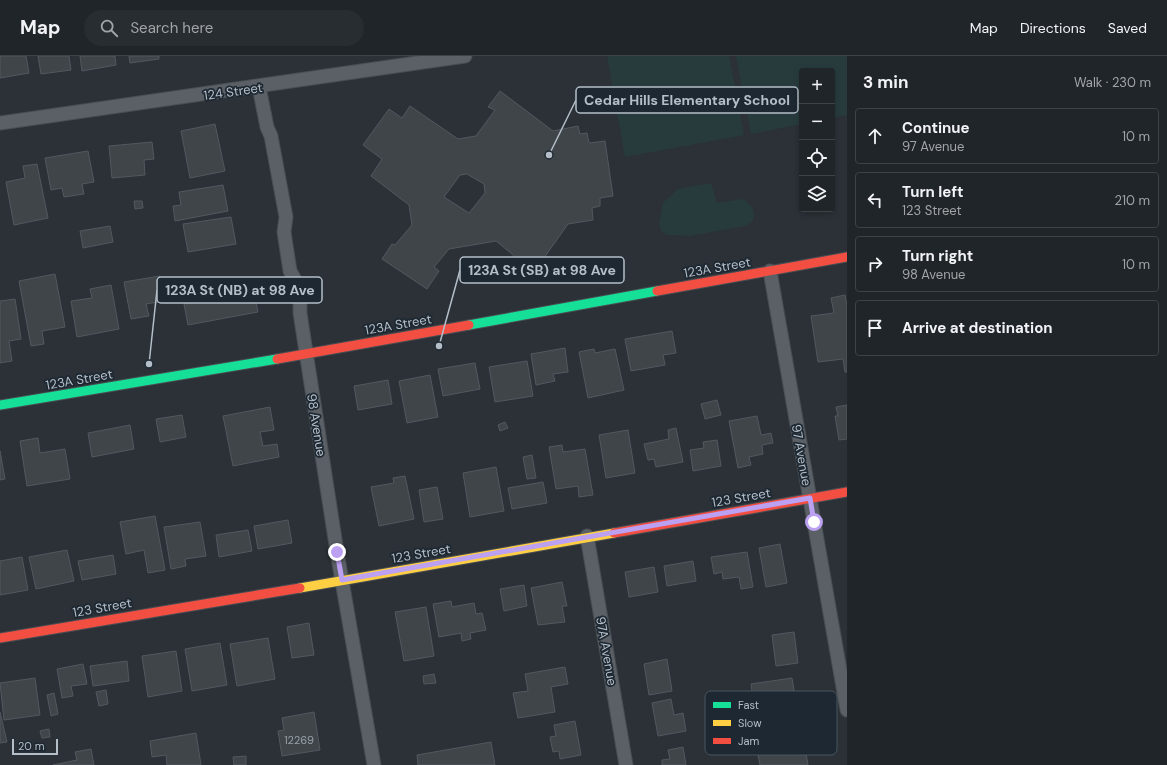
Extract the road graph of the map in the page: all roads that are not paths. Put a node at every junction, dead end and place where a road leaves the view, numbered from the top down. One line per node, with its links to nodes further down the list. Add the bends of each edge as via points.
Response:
1 (465, 56): 2 (street, 124 Street)
2 (260, 87): 3 (street, 124 Street); 6 (street, 98 Avenue, via 266,127 272,136 286,217 284,232 290,271 295,280 300,304)
3 (0, 123)
4 (847, 257): 5 (street, 123A Street)
5 (770, 271): 6 (street, 123A Street); 9 (street, 97 Avenue)
6 (306, 354): 7 (street, 123A Street); 11 (street, 98 Avenue)
7 (0, 405)
8 (847, 492): 9 (street, 123 Street)
9 (810, 498): 10 (street, 123 Street); 13 (street, 97 Avenue)
10 (587, 536): 11 (street, 123 Street); 15 (street, 97A Avenue)
11 (342, 580): 12 (street, 123 Street); 14 (street, 98 Avenue)
12 (0, 638)
13 (847, 710)
14 (374, 765)
15 (626, 765)

